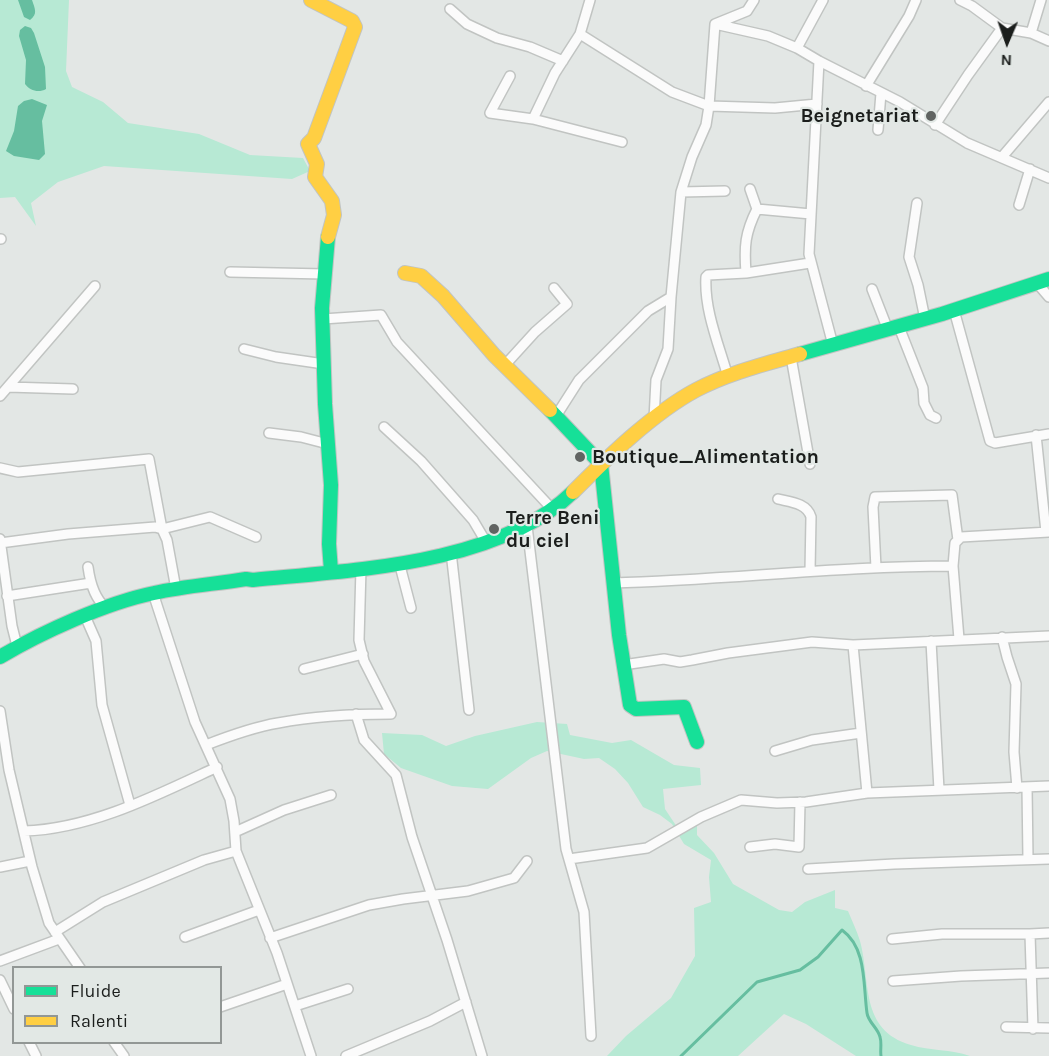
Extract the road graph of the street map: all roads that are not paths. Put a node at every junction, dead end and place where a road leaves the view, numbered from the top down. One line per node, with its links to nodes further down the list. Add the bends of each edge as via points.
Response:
1 (311, 0): 42 (street, via 352,21 355,27 314,138 308,144 317,164 315,177 332,201 334,215 328,232)
2 (590, 0): 13 (street)
3 (754, 0): 10 (street, via 747,11)
4 (823, 0): 15 (street)
5 (916, 0): 19 (street)
6 (960, 0): 8 (street)
7 (1041, 0): 12 (street)
8 (974, 3): 11 (street)
9 (450, 9): 16 (street, via 467,24 497,38)
10 (715, 24): 15 (street, via 768,36); 23 (street)
11 (1002, 28): 12 (street); 25 (street)
12 (1031, 33): 14 (street)
13 (580, 34): 16 (street); 23 (street, via 672,92)
14 (1049, 41)
15 (797, 48): 17 (street)
16 (563, 61): 24 (street)
17 (819, 62): 19 (street); 22 (street)
18 (510, 76): 24 (street, via 490,113)
19 (866, 86): 20 (street)
20 (881, 93): 25 (street); 26 (street)
21 (1049, 102): 28 (street)
22 (817, 104): 23 (street, via 775,108); 37 (street)
23 (709, 106): 33 (street, via 706,125)
24 (533, 119): 27 (street)
25 (935, 125): 28 (street)
26 (878, 130)
27 (622, 142)
28 (1002, 157): 29 (street)
29 (1030, 169): 30 (street); 35 (street)
30 (1049, 178)
31 (750, 189): 36 (street)
32 (725, 191): 33 (street)
33 (681, 192): 47 (street)
34 (916, 203): 51 (street, via 909,257)
35 (1019, 205)
36 (757, 209): 37 (street); 41 (street, via 744,246)
37 (811, 214): 38 (street)
38 (810, 263): 41 (street); 53 (street)
39 (230, 272): 42 (street)
40 (405, 273): 57 (street, via 421,276 443,296)
41 (746, 273): 58 (street, via 706,277 710,312)
42 (325, 274): 50 (street)
43 (1043, 281): 48 (street); 49 (street)
44 (95, 286): 59 (street)
45 (554, 288): 57 (street, via 567,304)
46 (872, 289): 52 (street)
47 (671, 297): 62 (street, via 648,311 579,380); 64 (street, via 668,349 656,380)
48 (1049, 297)
49 (954, 310): 51 (street); 68 (street, via 990,441)
50 (323, 319): 56 (street); 74 (street, via 381,315 403,349)
51 (925, 319): 52 (street)
52 (893, 329): 53 (street); 63 (street, via 923,388 924,403)
53 (833, 345): 55 (street)
54 (244, 349): 56 (street)
55 (791, 357): 58 (street); 71 (street)
56 (324, 364): 69 (street)
57 (505, 365): 62 (street)
58 (728, 377): 64 (street, via 675,402)
59 (8, 387): 60 (street); 61 (street)
60 (73, 389)
61 (0, 396)
62 (556, 416): 70 (street)
63 (936, 418)
64 (654, 419): 70 (street)
65 (384, 426): 81 (street, via 473,520)
66 (269, 433): 69 (street)
67 (1049, 434): 68 (street)
68 (1036, 435): 77 (street)
69 (328, 444): 89 (street)
70 (601, 464): 74 (street); 92 (street)
71 (810, 464)
72 (0, 468): 76 (street, via 18,472 149,459)
73 (778, 499): 90 (street, via 810,511)
74 (553, 510): 75 (street)
75 (527, 526): 81 (street); 129 (street)
76 (162, 529): 78 (street, via 210,517); 82 (street, via 143,526); 93 (street)
77 (1047, 532): 80 (street)
78 (256, 537)
79 (0, 538): 82 (street)
80 (958, 540): 85 (street); 88 (street, via 952,495 874,497)
81 (486, 542): 83 (street)
82 (0, 543): 95 (street)
83 (451, 552): 84 (street); 109 (street)
84 (399, 562): 87 (street); 97 (street)
85 (953, 566): 88 (street); 101 (street)
86 (88, 567): 91 (street)
87 (361, 568): 89 (street); 105 (street, via 359,640)
88 (876, 568): 90 (street)
89 (331, 571): 93 (street)
90 (810, 571): 92 (street)
91 (91, 583): 95 (street); 96 (street)
92 (613, 583): 107 (street)
93 (176, 589): 94 (street)
94 (153, 593): 96 (street); 114 (street)
95 (7, 596): 104 (street)
96 (106, 608): 98 (street)
97 (411, 608)
98 (85, 616): 104 (street); 124 (street, via 96,641 102,705)
99 (1049, 636): 100 (street)
100 (1002, 637): 101 (street); 119 (street, via 1016,684 1014,752)
101 (959, 639): 102 (street)
102 (931, 641): 103 (street); 120 (street)
103 (853, 645): 107 (street, via 812,642 680,662); 112 (street)
104 (17, 646): 106 (street)
105 (363, 654): 108 (street); 111 (street, via 391,714)
106 (0, 657)
107 (623, 665): 113 (street, via 630,705 636,709 684,706)
108 (304, 669)
109 (469, 710)
110 (0, 711): 117 (street)
111 (356, 714): 114 (street, via 278,723); 136 (street, via 364,740 396,775)
112 (861, 733): 115 (street, via 812,740); 121 (street)
113 (697, 742)
114 (206, 745): 116 (street)
115 (775, 751)
116 (217, 767): 124 (street); 126 (street, via 230,799)
117 (5, 771): 125 (street)
118 (1049, 786): 119 (street)
119 (1022, 788): 120 (street); 130 (street)
120 (939, 790): 121 (street)
121 (867, 793): 123 (street)
122 (331, 795): 126 (street)
123 (800, 802): 127 (street, via 799,847); 129 (street, via 741,800 701,817 647,848)
124 (130, 805): 125 (street, via 48,831)
125 (24, 831): 132 (street)
126 (235, 832): 128 (street)
127 (750, 847)
128 (236, 851): 137 (street); 140 (street, via 204,860 103,902)
129 (569, 859): 159 (street, via 584,912)
130 (1028, 859): 131 (street); 135 (street)
131 (1049, 859)
132 (30, 861): 134 (street); 140 (street, via 49,923)
133 (527, 861): 136 (street, via 514,878)
134 (0, 867)
135 (807, 869)
136 (431, 896): 142 (street, via 369,905); 152 (street)
137 (259, 910): 141 (street); 142 (street)
138 (1049, 933): 139 (street)
139 (1030, 934): 143 (street, via 942,934); 147 (street)
140 (57, 936): 144 (street); 145 (street)
141 (185, 937)
142 (270, 938): 150 (street)
143 (892, 939)
144 (0, 961)
145 (79, 966)
146 (1049, 973): 147 (street)
147 (1030, 974): 149 (street); 158 (street)
148 (0, 980): 153 (street)
149 (893, 981)
150 (287, 984): 154 (street); 155 (street)
151 (348, 989): 155 (street)
152 (466, 1002): 161 (street, via 430,1022); 162 (street)
153 (12, 1005)
154 (222, 1006)
155 (295, 1006): 160 (street)
156 (1006, 1028): 158 (street)
157 (1049, 1028): 158 (street)
158 (1033, 1029)
159 (591, 1036)
160 (311, 1056)
161 (346, 1056)
162 (482, 1056)

